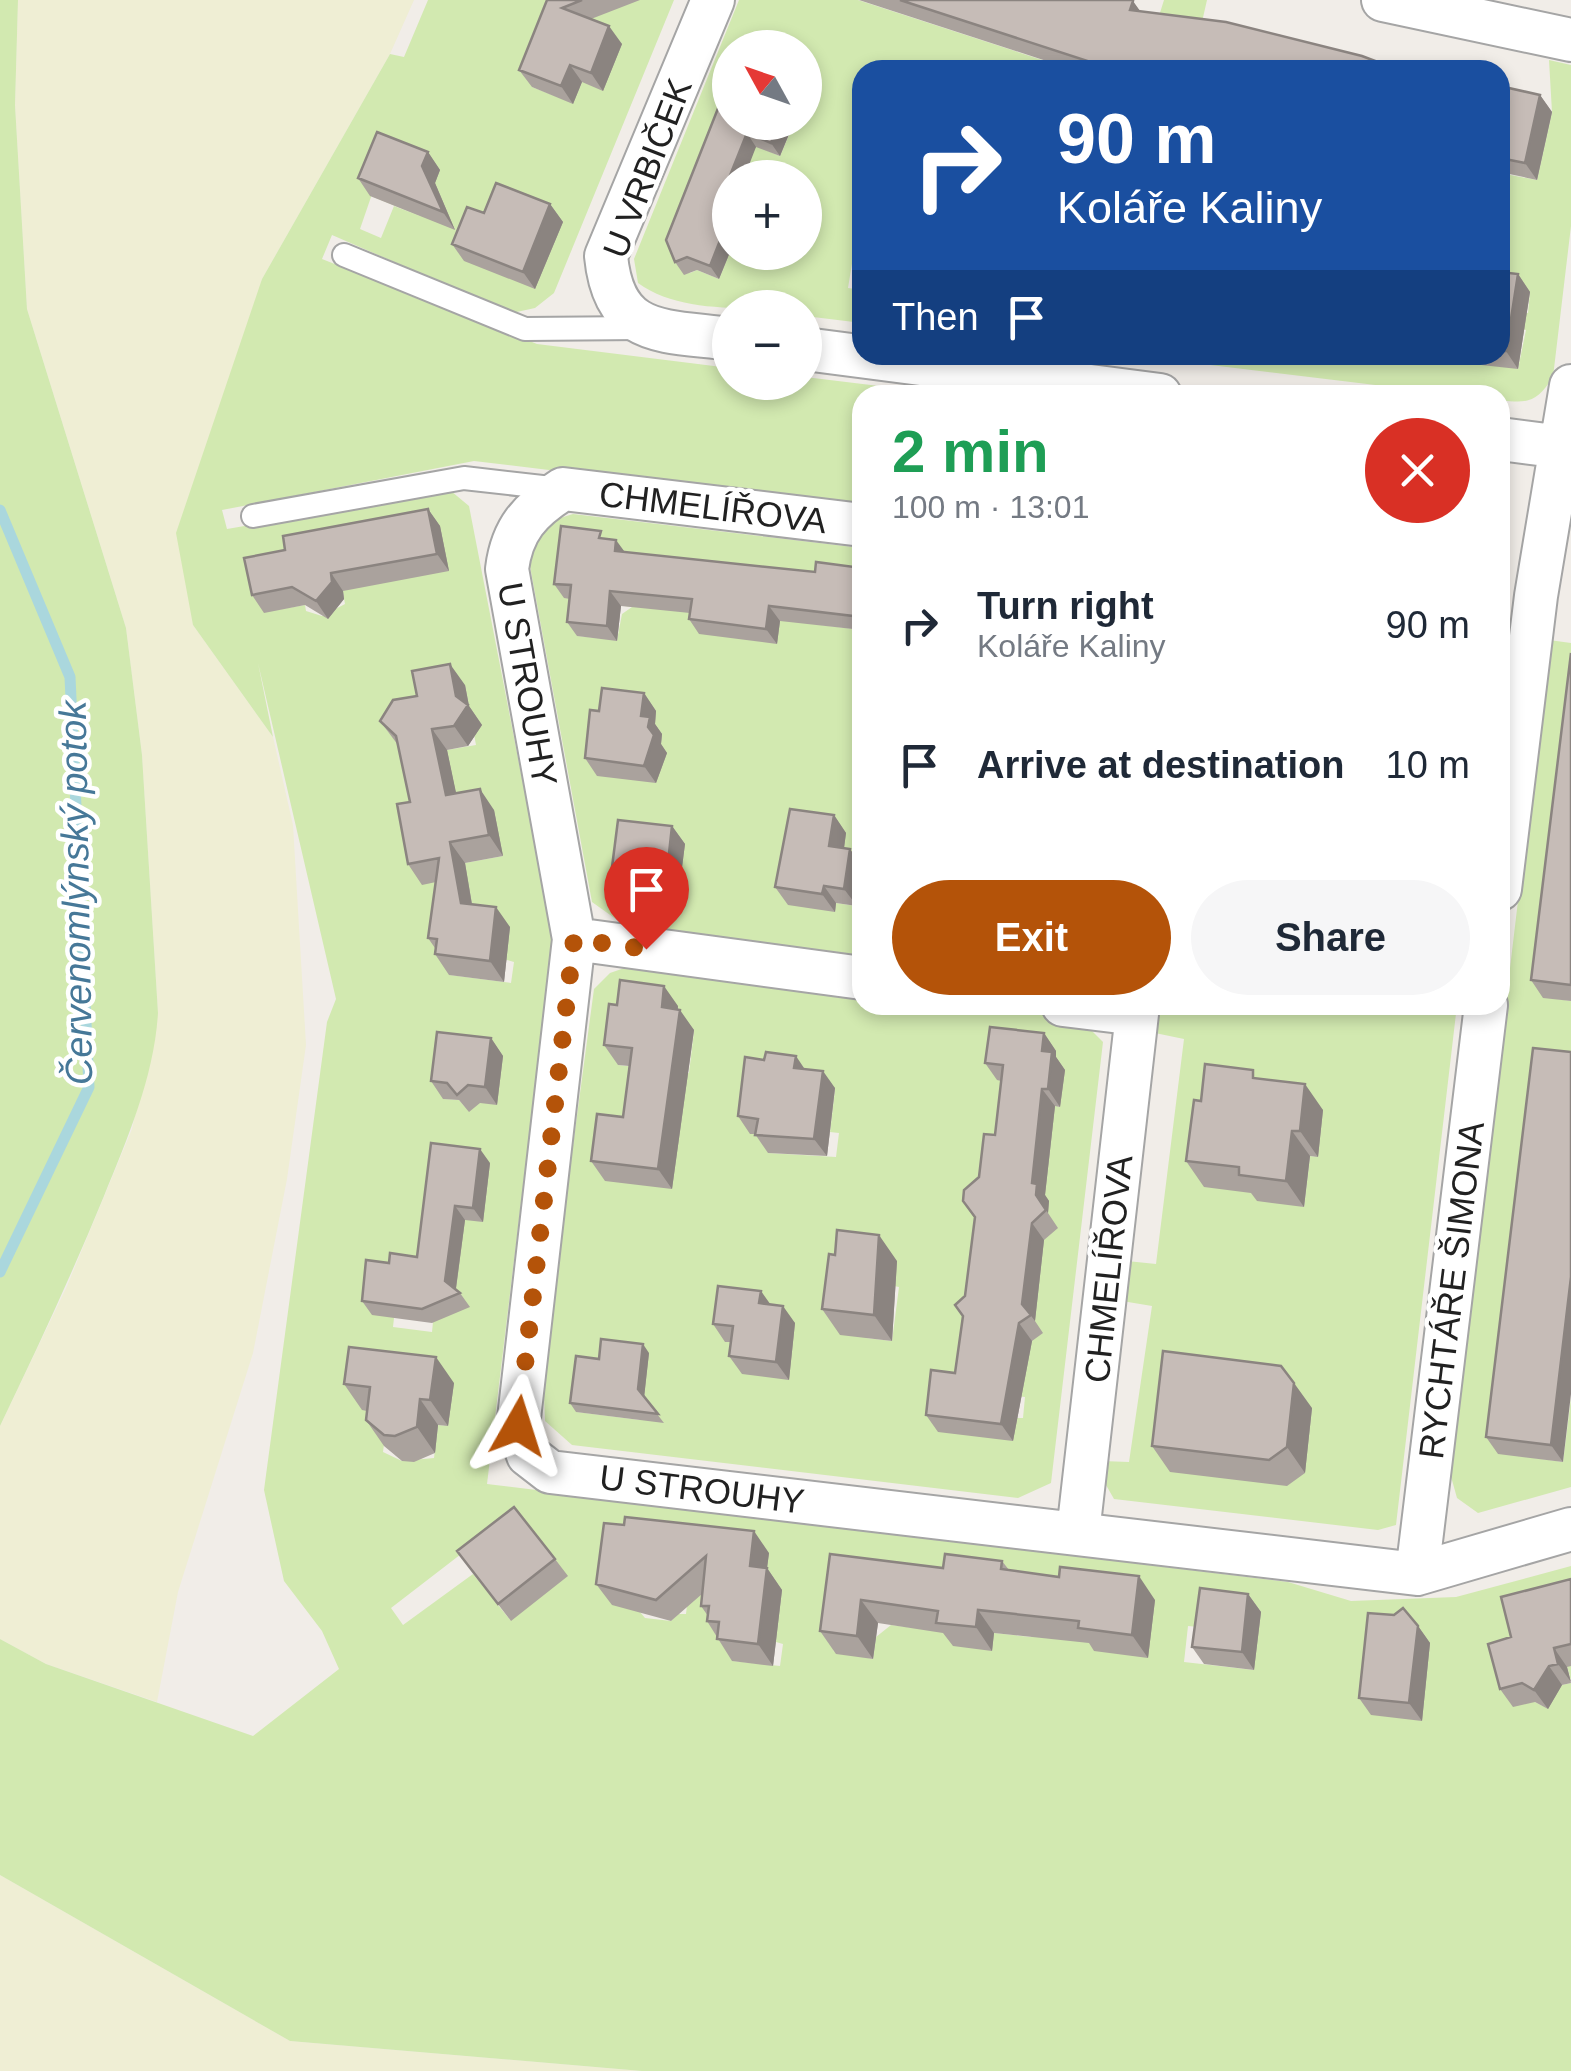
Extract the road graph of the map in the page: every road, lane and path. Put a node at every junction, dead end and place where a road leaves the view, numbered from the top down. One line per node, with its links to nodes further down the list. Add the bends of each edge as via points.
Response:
1 (713, 0): 5 (street, U VRBIČEK, via 606,256 621,309)
2 (1383, 0): 3 (street)
3 (1571, 40)
4 (344, 255): 5 (lane, via 525,329)
5 (644, 328): 6 (street)
6 (712, 337)
7 (822, 351): 8 (street)
8 (852, 355)
9 (928, 365): 10 (street)
10 (1083, 385)
11 (1571, 386): 13 (street)
12 (1510, 440): 13 (street)
13 (1562, 447): 17 (street)
14 (563, 489): 15 (lane, via 464,478); 16 (street, CHMELÍŘOVA); 19 (street, U STROUHY, via 522,522 507,569)
15 (253, 516)
16 (852, 524)
17 (1554, 598): 18 (street)
18 (1510, 835)
19 (574, 939): 20 (street); 24 (street, U STROUHY, via 518,1426 528,1455 550,1472)
20 (852, 977)
21 (1136, 1015): 24 (street, CHMELÍŘOVA)
22 (1485, 1015): 25 (street, RYCHTÁŘE ŠIMONA)
23 (1571, 1529): 25 (street, U STROUHY)
24 (1078, 1532): 25 (street, U STROUHY)
25 (1417, 1574)

